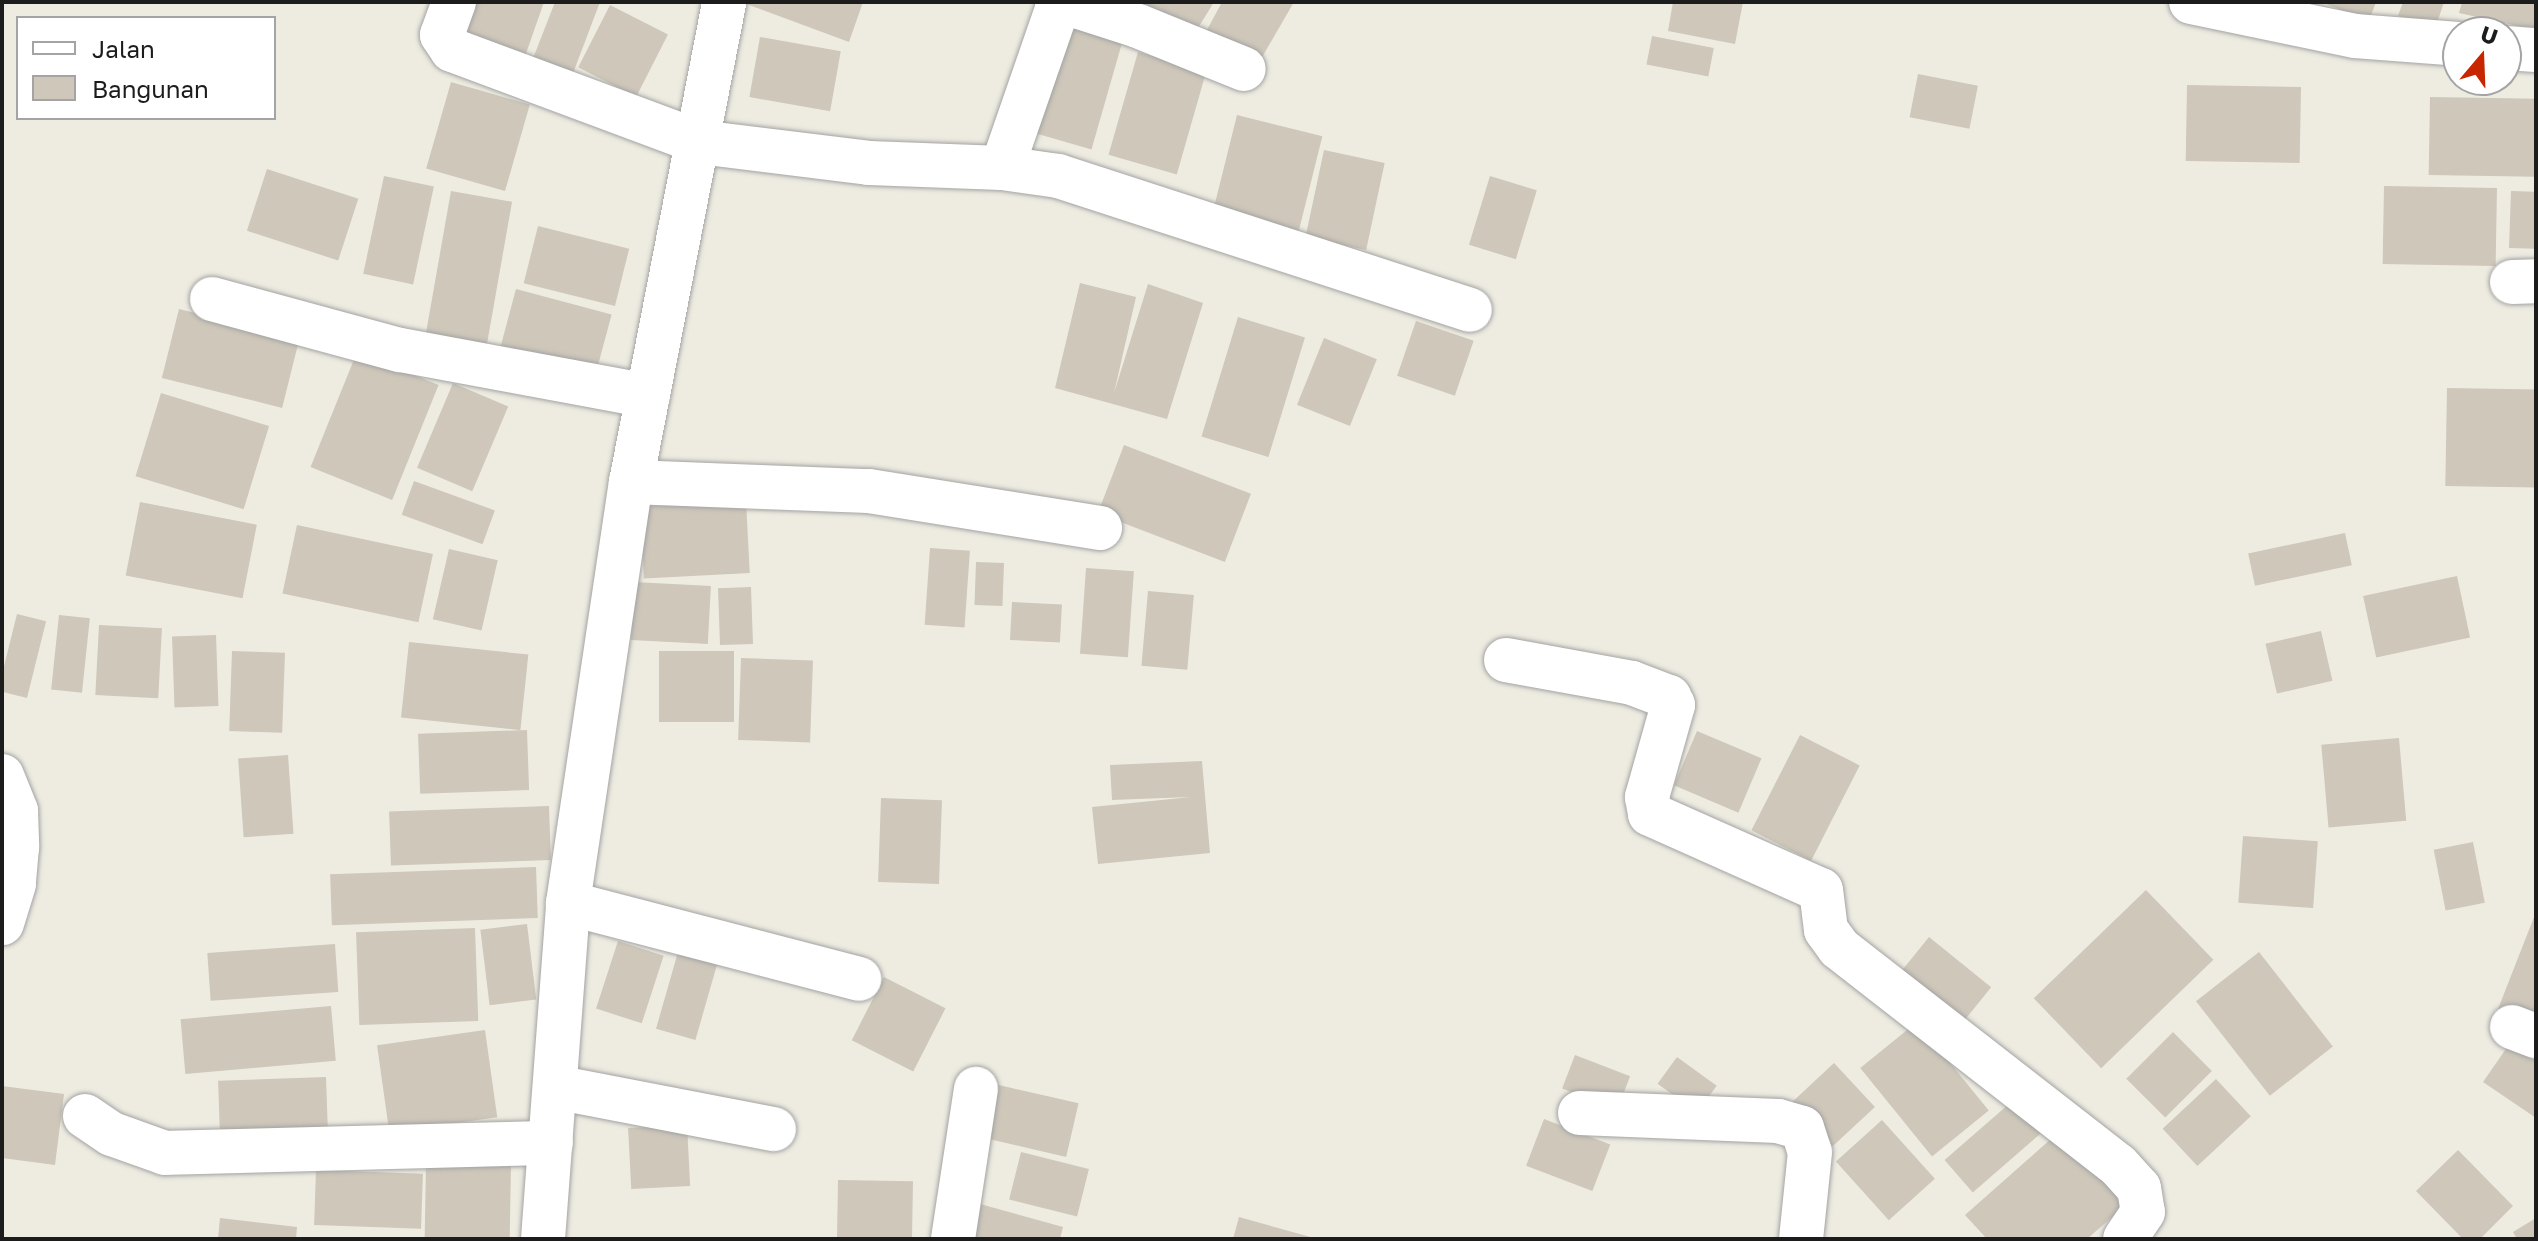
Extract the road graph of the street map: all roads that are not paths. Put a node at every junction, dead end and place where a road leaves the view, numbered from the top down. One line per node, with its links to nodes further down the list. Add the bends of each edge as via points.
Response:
1 (454, 2): 6 (street, via 442,35 452,50)
2 (724, 2): 6 (street)
3 (2191, 2): 4 (street, via 2355,36)
4 (2442, 43)
5 (1244, 69): 7 (street, via 1070,4 1057,9)
6 (699, 142): 7 (street, via 869,163); 10 (street)
7 (1002, 168): 9 (street, via 1058,176)
8 (212, 299): 10 (street, via 400,350)
9 (1470, 310)
10 (648, 396): 11 (street)
11 (631, 482): 12 (street, via 869,491); 15 (street)
12 (1100, 528)
13 (1506, 660): 27 (street, via 1632,683 1669,697 1673,705 1645,806 1650,814 1821,890 1826,930 1839,948 2118,1165 2139,1188 2143,1212)
14 (2, 776): 16 (street, via 16,811 17,847 14,884)
15 (568, 903): 17 (street); 18 (street)
16 (2, 923)
17 (859, 979)
18 (555, 1087): 22 (street); 23 (street)
19 (976, 1089): 25 (street)
20 (1580, 1113): 26 (street, via 1778,1121 1802,1128 1810,1144)
21 (85, 1116): 23 (street, via 112,1134 165,1153)
22 (774, 1129)
23 (551, 1143): 24 (street)
24 (543, 1239)
25 (953, 1239)
26 (1801, 1239)
27 (2125, 1239)

